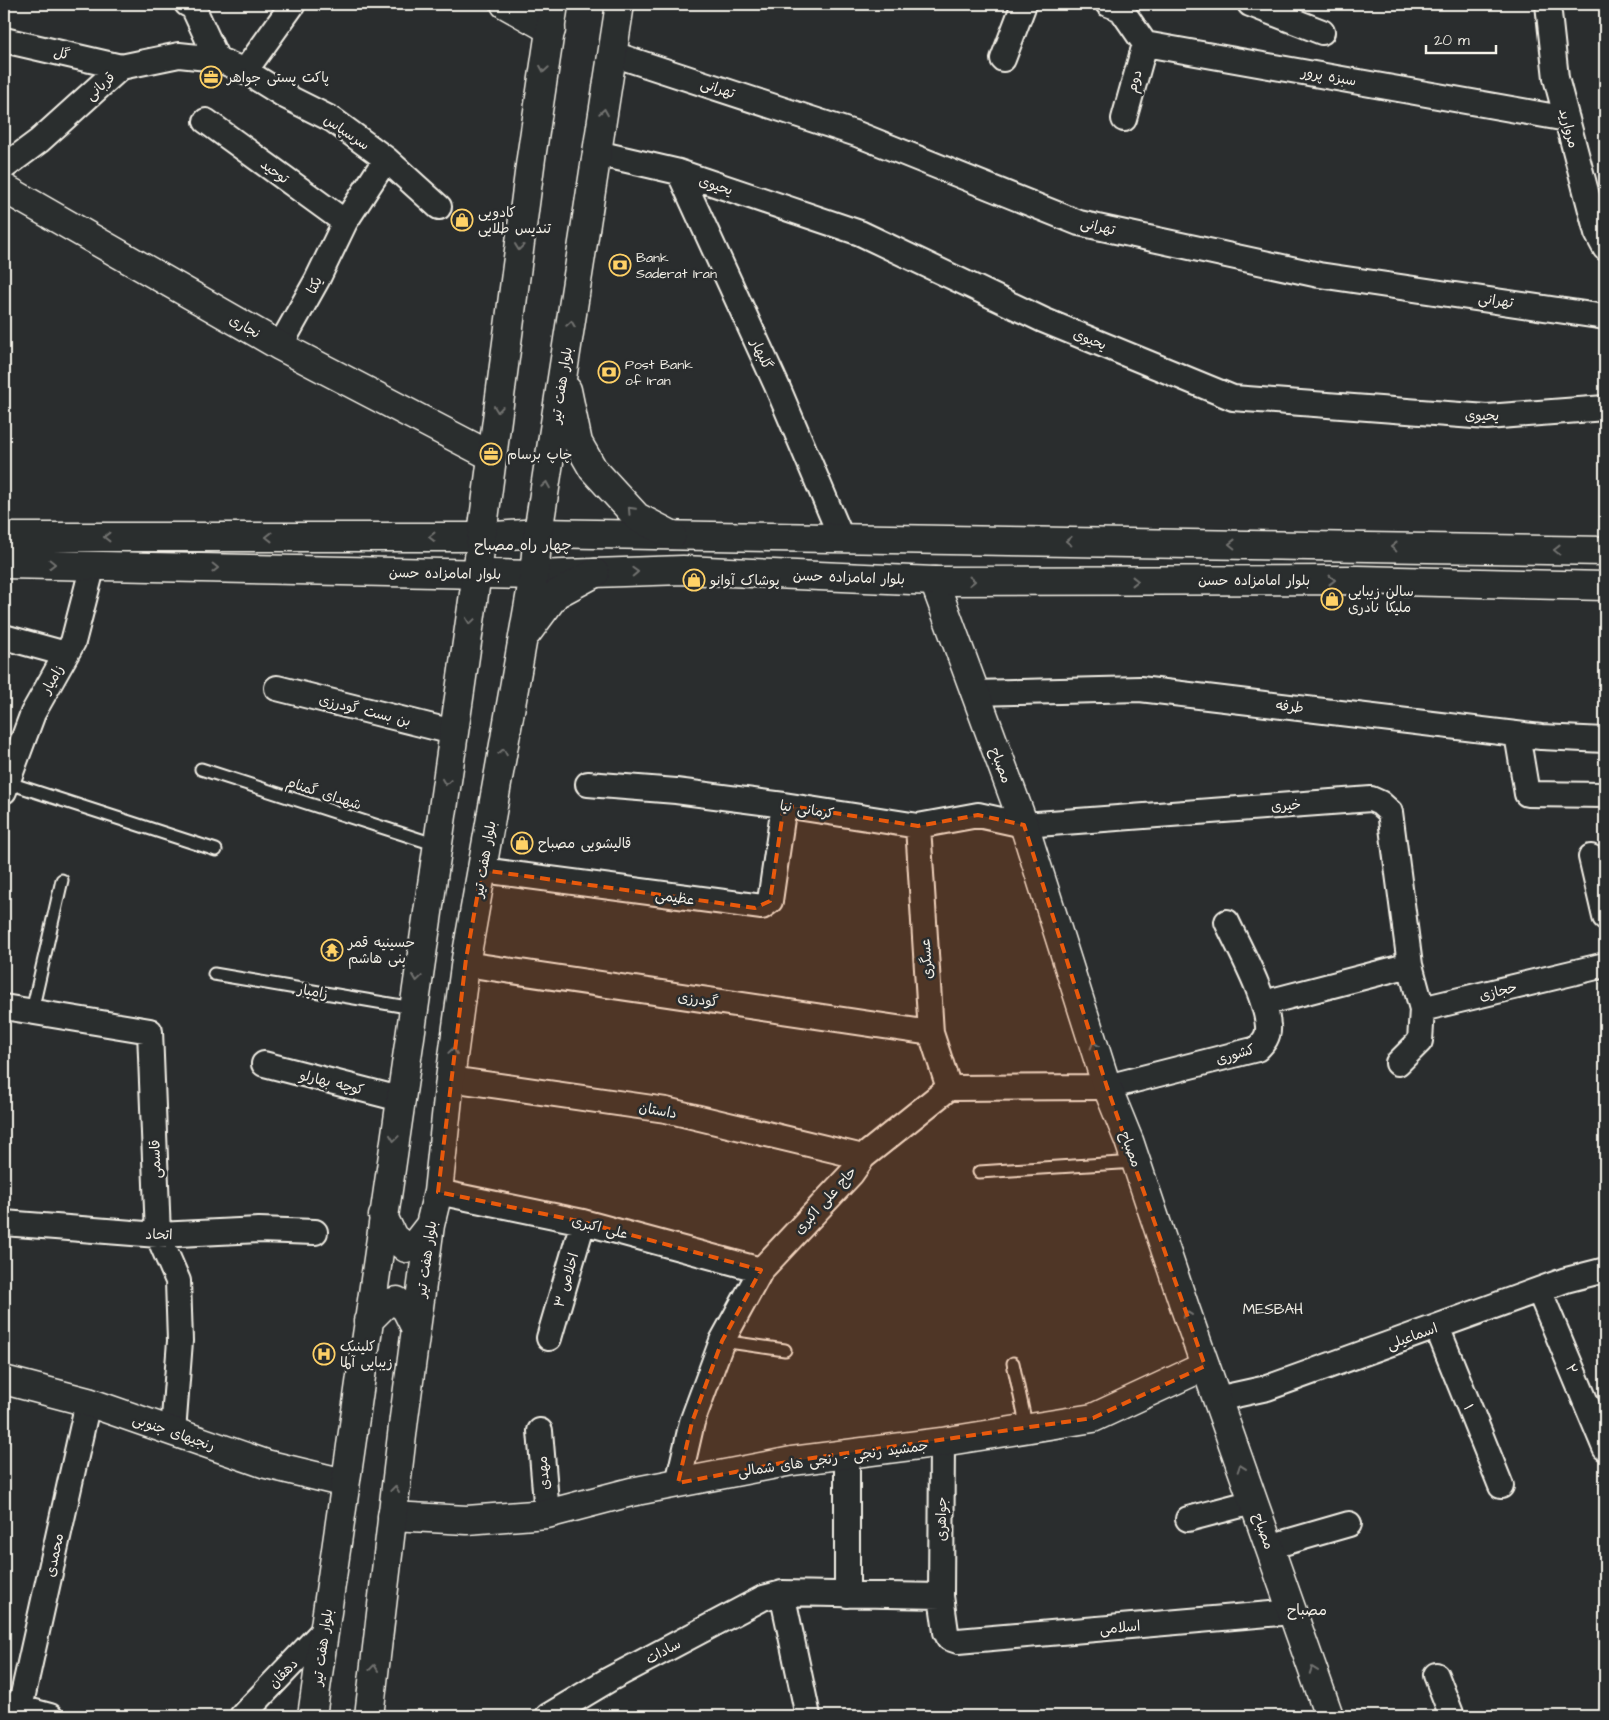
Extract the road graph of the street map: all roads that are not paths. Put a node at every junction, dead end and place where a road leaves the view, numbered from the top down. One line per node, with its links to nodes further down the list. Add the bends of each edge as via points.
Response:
1 (188, 4): 14 (street, via 193,7)
2 (293, 4): 17 (street)
3 (505, 4): 9 (main road)
4 (620, 4): 13 (main road, بلوار هفت تیر)
5 (1024, 4): 15 (street)
6 (1108, 4): 12 (street, via 1121,9)
7 (1250, 4): 10 (street)
8 (1548, 4): 19 (street, مروارید, via 1556,78)
9 (552, 17): 33 (main road, بلوار هفت تیر, one-way to 33)
10 (1322, 32)
11 (4, 40): 16 (street, گل)
12 (1144, 44): 18 (street, دوم); 19 (street, سبزه پرور)
13 (613, 54): 21 (main road, بلوار هفت تیر, one-way to 13); 29 (street, تهرانی, via 857,134 1080,223 1319,275)
14 (217, 59): 16 (street, قربانی, via 179,56); 17 (street, قربانی)
15 (1003, 59)
16 (121, 67): 23 (street, قربانی, via 40,141)
17 (245, 71): 22 (street, سرسپاس, via 333,120)
18 (1124, 119)
19 (1567, 119): 28 (street, مروارید, via 1597,233)
20 (206, 121): 27 (street, توحید)
21 (597, 153): 24 (street, یحیوی); 31 (main road, بلوار هفت تیر, one-way to 21)
22 (386, 159): 26 (street, سرسپاس); 27 (street, یکتا)
23 (4, 167)
24 (679, 172): 32 (street, یحیوی, via 860,233 1043,320 1233,398 1487,417); 38 (street, گلبهار, via 777,386)
25 (4, 188): 30 (main road, نجاری)
26 (439, 207)
27 (345, 222): 30 (street, یکتا)
28 (1605, 248)
29 (1605, 317)
30 (280, 346): 33 (main road, نجاری)
31 (564, 365): 34 (main road, بلوار هفت تیر, one-way to 31); 35 (main road, one-way to 31, via 637,517 593,469 578,443)
32 (1605, 408)
33 (491, 456): 37 (main road, بلوار هفت تیر)
34 (538, 533): 35 (main road); 37 (main road); 44 (main road, بلوار هفت تیر)
35 (672, 535): 38 (main road)
36 (4, 537): 37 (main road, one-way to 36)
37 (481, 537): 42 (main road, بلوار هفت تیر)
38 (841, 538): 39 (main road, one-way to 38)
39 (1605, 551)
40 (4, 564): 41 (main road, بلوار امامزاده حسن, one-way to 41)
41 (93, 565): 42 (main road, بلوار امامزاده حسن, one-way to 42); 49 (street, زامیار, via 73,642)
42 (477, 573): 44 (main road, بلوار امامزاده حسن); 52 (main road, بلوار هفت تیر, one-way to 52)
43 (595, 573): 44 (main road, بلوار امامزاده حسن); 45 (main road, بلوار امامزاده حسن, one-way to 45, via 683,570); 48 (main road, via 556,594)
44 (534, 575): 48 (main road, بلوار هفت تیر)
45 (934, 581): 46 (main road, بلوار امامزاده حسن, one-way to 46, via 1358,580); 51 (main road, مصباح)
46 (1605, 586)
47 (4, 637): 49 (street)
48 (522, 640): 66 (main road, بلوار هفت تیر, one-way to 48)
49 (66, 654): 55 (street, زامیار)
50 (277, 688): 52 (street, بن بست گودرزی)
51 (974, 693): 53 (street, طرفه, via 1140,689); 61 (main road, مصباح)
52 (454, 732): 63 (main road, بلوار هفت تیر, one-way to 63)
53 (1517, 734): 54 (street, طرفه); 59 (street, via 1527,794)
54 (1605, 740)
55 (10, 756): 58 (street, زامیار)
56 (201, 769): 63 (lane, شهدای گمنام)
57 (588, 784): 60 (street, کرمانی نیا)
58 (5, 786): 64 (lane)
59 (1605, 795)
60 (784, 805): 62 (street, کرمانی نیا); 66 (street, عظیمی, via 770,901 762,907)
61 (1024, 825): 62 (street, کرمانی نیا, via 978,815); 71 (street, خیری, via 1371,799 1390,812); 84 (main road, مصباح, one-way to 61)
62 (918, 826): 79 (street, عسگری)
63 (437, 845): 76 (main road, بلوار هفت تیر, one-way to 76)
64 (216, 850)
65 (1591, 856): 68 (street)
66 (482, 870): 70 (main road, بلوار هفت تیر)
67 (62, 880): 78 (lane)
68 (1605, 917)
69 (1227, 922): 74 (street, کشوری)
70 (465, 964): 79 (street, گودرزی); 82 (main road, بلوار هفت تیر, one-way to 70)
71 (1410, 965): 74 (street); 77 (street, خیری)
72 (1605, 965): 77 (street, حجازی)
73 (214, 974): 76 (lane, زامیار)
74 (1264, 1003): 84 (street, کشوری, via 1269,1027 1266,1039 1257,1049)
75 (4, 1007): 78 (street, قاسمی)
76 (413, 1008): 85 (main road, بلوار هفت تیر)
77 (1422, 1009): 80 (street, via 1420,1041)
78 (32, 1011): 95 (street, قاسمی, via 150,1031)
79 (931, 1033): 83 (street, عسگری)
80 (1398, 1063)
81 (264, 1064): 85 (street, کوچه بهارلو)
82 (450, 1079): 86 (street, داستان, via 666,1110); 89 (main road, بلوار هفت تیر)
83 (948, 1088): 84 (street); 86 (street, حاج علی اکبری)
84 (1107, 1088): 87 (main road, مصباح)
85 (400, 1099): 90 (main road, بلوار هفت تیر, one-way to 90)
86 (863, 1157): 96 (street, حاج علی اکبری)
87 (1136, 1162): 88 (lane); 106 (main road, مصباح, one-way to 87)
88 (979, 1172)
89 (438, 1192): 91 (street, علی اکبری); 93 (main road, بلوار هفت تیر)
90 (383, 1216): 93 (main road, via 393,1236 406,1248 416,1243); 99 (main road, بلوار هفت تیر)
91 (583, 1222): 96 (street, علی اکبری); 102 (street, اخلاص ۳)
92 (4, 1223): 95 (street, اتحاد)
93 (430, 1225): 101 (main road, بلوار هفت تیر)
94 (315, 1232): 95 (street, اتحاد, via 259,1230)
95 (158, 1235): 112 (street, قاسمی, via 178,1281 180,1341)
96 (761, 1270): 103 (street, حاج علی اکبری)
97 (1605, 1270): 98 (street, اسماعیلی)
98 (1539, 1290): 100 (street, اسماعیلی); 114 (street, ۲)
99 (368, 1321): 101 (main road, via 384,1304 398,1301); 116 (main road, بلوار هفت تیر)
100 (1437, 1327): 108 (street, اسماعیلی, via 1267,1388); 118 (street, ۱)
101 (416, 1329): 121 (main road, بلوار هفت تیر, one-way to 101)
102 (549, 1338)
103 (722, 1341): 104 (lane); 117 (street, حاج علی اکبری, via 692,1422)
104 (785, 1350)
105 (1012, 1362): 110 (lane)
106 (1205, 1366): 108 (main road, مصباح); 110 (main road, جمشید رنجی - رنجی های شمالی, via 1094,1418)
107 (4, 1380): 109 (main road, رنجیهای جنوبی)
108 (1217, 1400): 119 (main road, مصباح, one-way to 108)
109 (88, 1402): 112 (main road, رنجیهای جنوبی); 132 (street, محمدی)
110 (1027, 1429): 113 (main road, جمشید رنجی - رنجی های شمالی)
111 (540, 1431): 120 (street, مهدی)
112 (173, 1432): 116 (main road, رنجیهای جنوبی, via 266,1464)
113 (942, 1442): 115 (main road, جمشید رنجی - رنجی های شمالی); 127 (street, جواهری)
114 (1605, 1448)
115 (847, 1454): 117 (main road, جمشید رنجی - رنجی های شمالی); 126 (street)
116 (345, 1483): 129 (main road, بلوار هفت تیر)
117 (678, 1483): 120 (main road, جمشید رنجی - رنجی های شمالی)
118 (1501, 1486)
119 (1253, 1502): 122 (street); 124 (main road, مصباح)
120 (546, 1514): 121 (main road, جمشید رنجی - رنجی های شمالی, via 467,1520)
121 (392, 1516): 137 (main road, بلوار هفت تیر, one-way to 121)
122 (1188, 1519)
123 (1349, 1524): 124 (street)
124 (1269, 1547): 128 (main road, مصباح)
125 (782, 1593): 126 (street); 133 (street, سادات, via 763,1598 610,1679); 138 (street)
126 (847, 1595): 127 (street)
127 (941, 1596): 130 (street, جواهری)
128 (1292, 1612): 130 (street, اسلامی, via 958,1641); 139 (main road, مصباح, one-way to 128)
129 (325, 1629): 135 (street, دهقان); 136 (main road, بلوار هفت تیر)
130 (949, 1638)
131 (1436, 1675): 140 (street)
132 (12, 1706): 134 (street)
133 (560, 1713)
134 (50, 1716)
135 (242, 1716)
136 (312, 1716)
137 (368, 1716)
138 (808, 1716)
139 (1329, 1716)
140 (1452, 1716)

